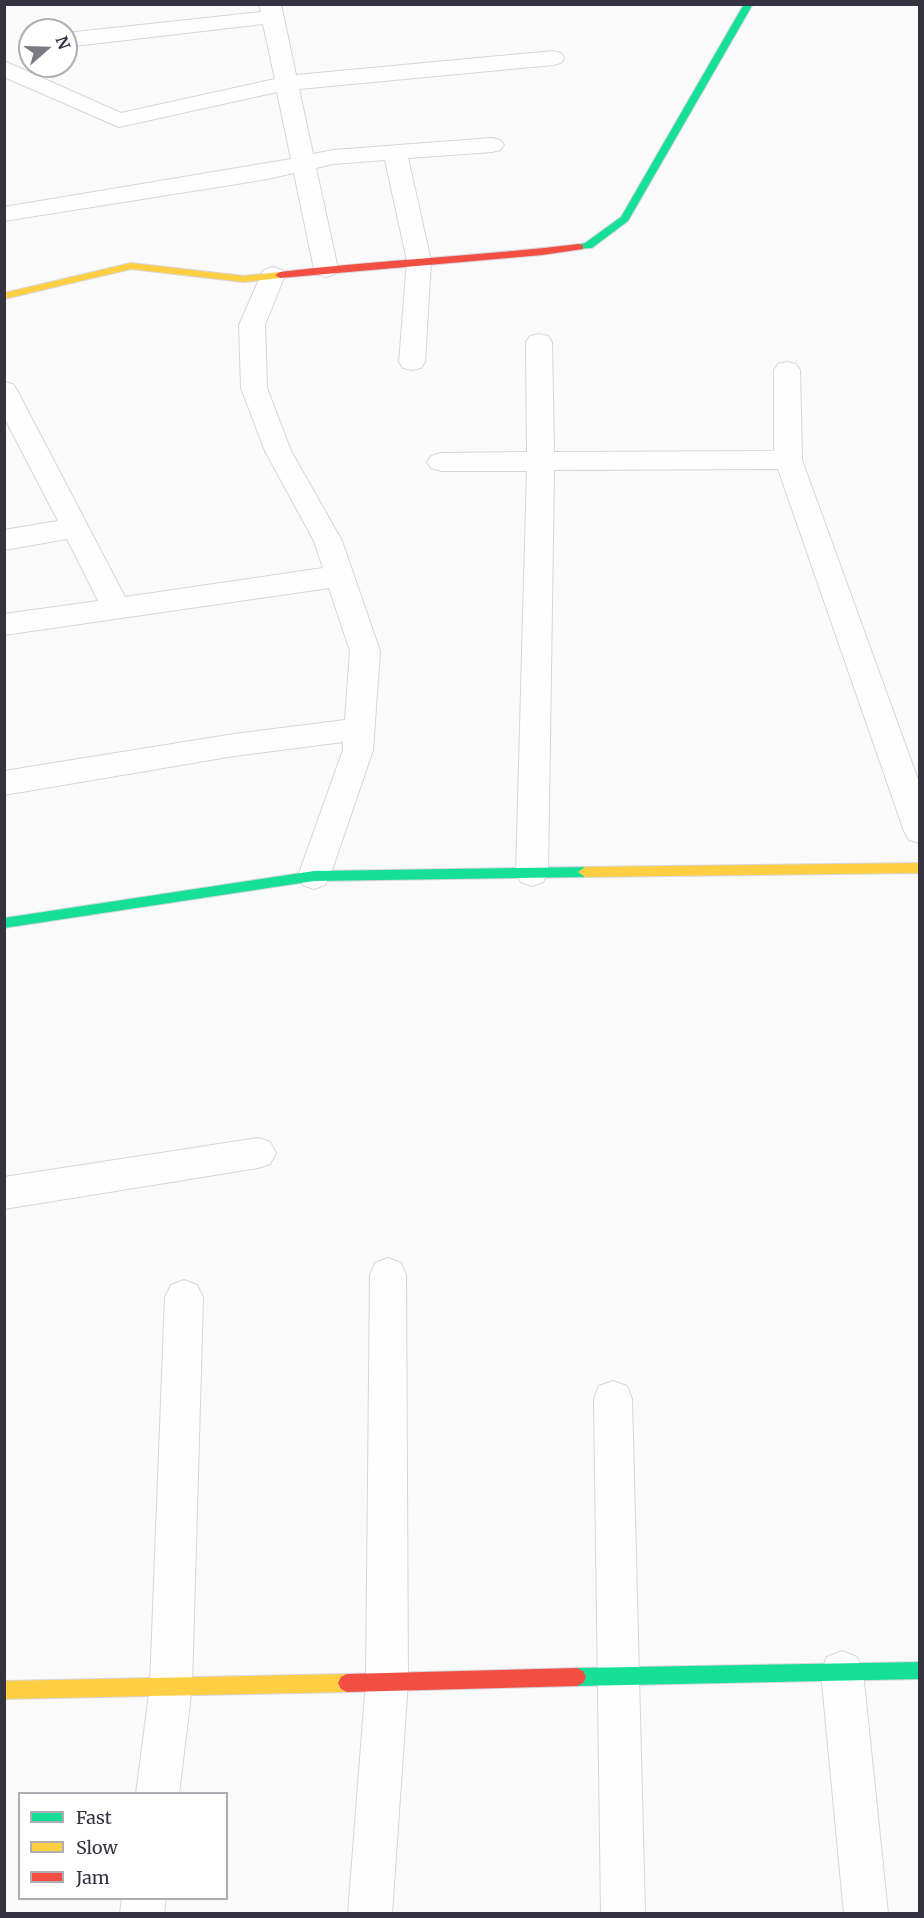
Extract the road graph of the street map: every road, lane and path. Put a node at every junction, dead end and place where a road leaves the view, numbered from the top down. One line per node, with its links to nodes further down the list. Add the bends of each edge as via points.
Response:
1 (749, 4): 11 (street, via 625,219 588,246)
2 (271, 10): 3 (street); 6 (street)
3 (78, 38)
4 (553, 58): 6 (street)
5 (5, 68): 6 (street, via 118,120)
6 (286, 83): 9 (street)
7 (492, 145): 8 (street)
8 (395, 152): 9 (street, via 333,157); 11 (street)
9 (304, 164): 10 (street); 12 (street)
10 (4, 214)
11 (419, 261): 12 (street); 16 (street)
12 (326, 269): 13 (street)
13 (273, 275): 14 (street, via 244,279 131,266); 24 (street, via 252,325 254,388 278,451 328,541)
14 (4, 296)
15 (539, 342): 20 (street)
16 (412, 362)
17 (788, 370): 19 (street)
18 (4, 390): 22 (street)
19 (788, 460): 20 (street); 29 (street)
20 (541, 461): 21 (street); 31 (street)
21 (441, 462)
22 (76, 528): 23 (street); 25 (street)
23 (4, 540)
24 (340, 576): 25 (street); 27 (street, via 365,651)
25 (117, 609): 26 (street)
26 (4, 625)
27 (360, 729): 28 (street, via 234,745); 32 (street, via 358,750)
28 (4, 783)
29 (920, 831)
30 (920, 868): 31 (street)
31 (532, 873): 32 (street)
32 (314, 876): 33 (street)
33 (4, 923)
34 (258, 1153): 35 (street)
35 (4, 1193)
36 (388, 1275): 42 (street)
37 (184, 1297): 43 (street)
38 (613, 1399): 41 (street)
39 (920, 1670): 40 (street)
40 (842, 1672): 41 (street); 48 (street)
41 (618, 1677): 42 (street); 47 (street)
42 (387, 1682): 43 (street); 46 (street)
43 (171, 1686): 44 (street); 45 (street)
44 (4, 1690)
45 (157, 1792)
46 (370, 1914)
47 (623, 1914)
48 (866, 1914)

